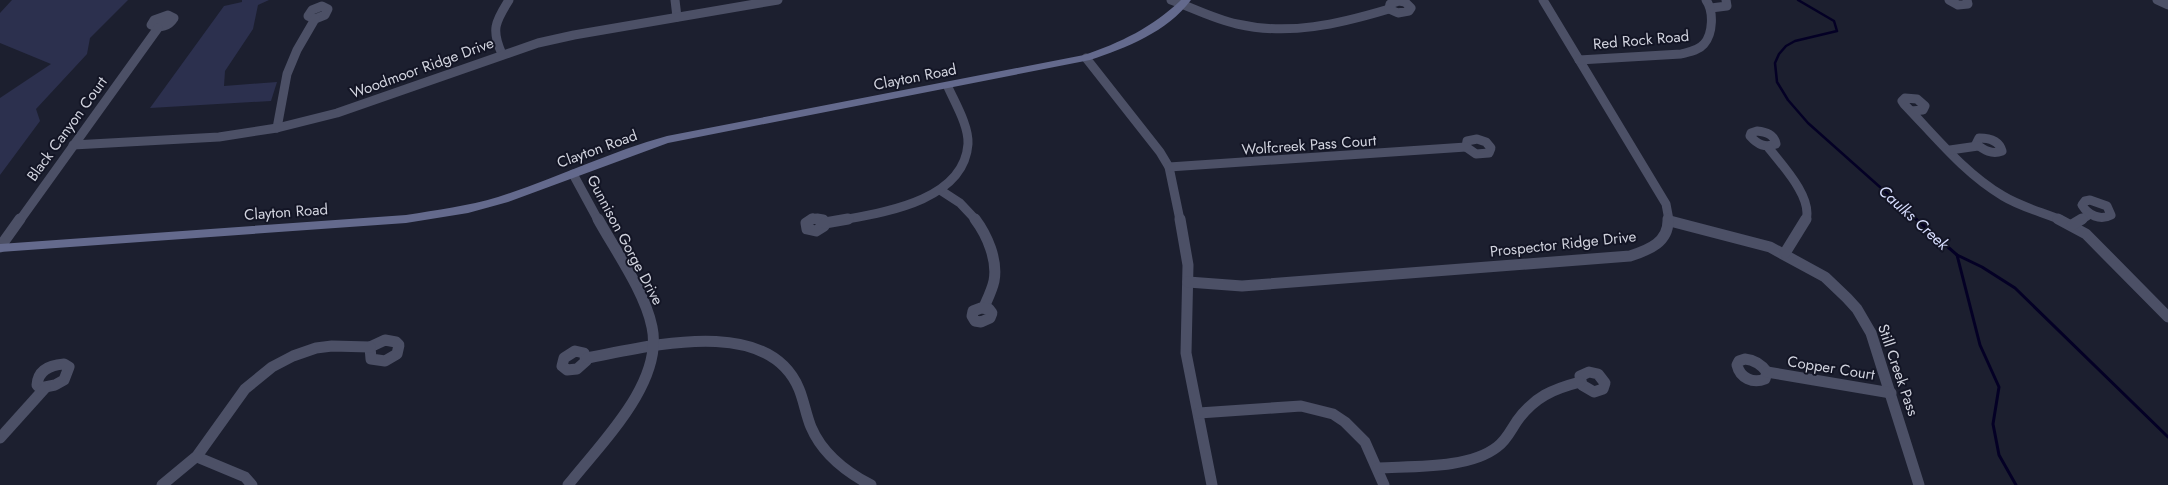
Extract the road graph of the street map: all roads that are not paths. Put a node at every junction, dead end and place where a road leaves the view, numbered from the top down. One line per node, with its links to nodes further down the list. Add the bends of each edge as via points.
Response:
1 (509, 0): 16 (street, via 496,20 494,30 494,38)
2 (675, 0): 13 (street)
3 (778, 0): 13 (street, Woodmoor Ridge Drive)
4 (1543, 0): 18 (street)
5 (1726, 0): 10 (street, via 1727,6)
6 (1949, 0): 7 (street, via 1963,6 1968,4)
7 (1967, 0)
8 (2157, 0): 11 (street)
9 (1180, 1): 12 (street, via 1236,24 1277,31 1301,30 1340,23); 17 (main road, Clayton Road, via 1171,15 1142,34 1111,50)
10 (1709, 4): 18 (street, Red Rock Road, via 1710,37 1703,46 1691,52)
11 (2168, 5)
12 (1389, 9)
13 (677, 17): 16 (street, Woodmoor Ridge Drive, via 574,35)
14 (315, 19): 21 (street, via 297,50 288,74)
15 (158, 28): 22 (street, Black Canyon Court)
16 (502, 54): 21 (street, Woodmoor Ridge Drive, via 337,113)
17 (1086, 58): 19 (main road, Clayton Road); 27 (street, via 1160,152)
18 (1579, 60): 31 (street, via 1662,196)
19 (948, 86): 28 (main road, Clayton Road, via 667,140); 29 (street, via 968,143 963,166)
20 (1911, 111): 26 (street)
21 (278, 128): 22 (street, Woodmoor Ridge Drive, via 219,137)
22 (73, 145): 34 (street, Black Canyon Court)
23 (1978, 146): 26 (street)
24 (1466, 147): 27 (street, Wolfcreek Pass Court)
25 (1768, 147): 35 (street, via 1801,193 1807,209 1805,222)
26 (1950, 150): 33 (street, via 1984,183 2000,194)
27 (1169, 168): 36 (street, via 1186,247)
28 (573, 174): 34 (main road, Clayton Road, via 483,205 420,217); 40 (street, Gunnison Gorge Drive, via 643,300 652,327)
29 (940, 190): 32 (street, via 911,204); 37 (street, via 971,212 992,250 995,281)
30 (2090, 214): 33 (street)
31 (1670, 221): 35 (street, Still Creek Pass, via 1755,242); 36 (street, Prospector Ridge Drive, via 1660,242 1651,249 1630,256 1242,286)
32 (825, 224)
33 (2072, 225): 38 (street, via 2086,234)
34 (0, 248)
35 (1785, 254): 45 (street, Still Creek Pass, via 1825,277 1858,309 1871,333)
36 (1188, 282): 46 (street, via 1186,353)
37 (984, 308)
38 (2166, 311)
39 (370, 347): 48 (street, via 327,346 302,352 262,374 245,389)
40 (653, 348): 41 (street); 52 (street, Gunnison Gorge Drive, via 650,368 634,402); 53 (street, via 721,341 743,344 769,356 792,376 812,428 822,446 848,471)
41 (587, 358)
42 (1767, 372): 45 (street, Copper Court)
43 (1580, 382): 49 (street, via 1558,387 1534,400 1501,445 1485,455 1466,460)
44 (46, 388): 47 (street)
45 (1891, 393): 56 (street, Still Creek Pass)
46 (1199, 413): 49 (street, via 1301,406 1314,408 1338,418 1359,434 1368,445); 54 (street)
47 (0, 438)
48 (197, 457): 50 (street); 51 (street, via 245,476)
49 (1378, 468): 55 (street)
50 (162, 485)
51 (252, 485)
52 (568, 485)
53 (871, 485)
54 (1212, 485)
55 (1384, 485)
56 (1919, 485)

